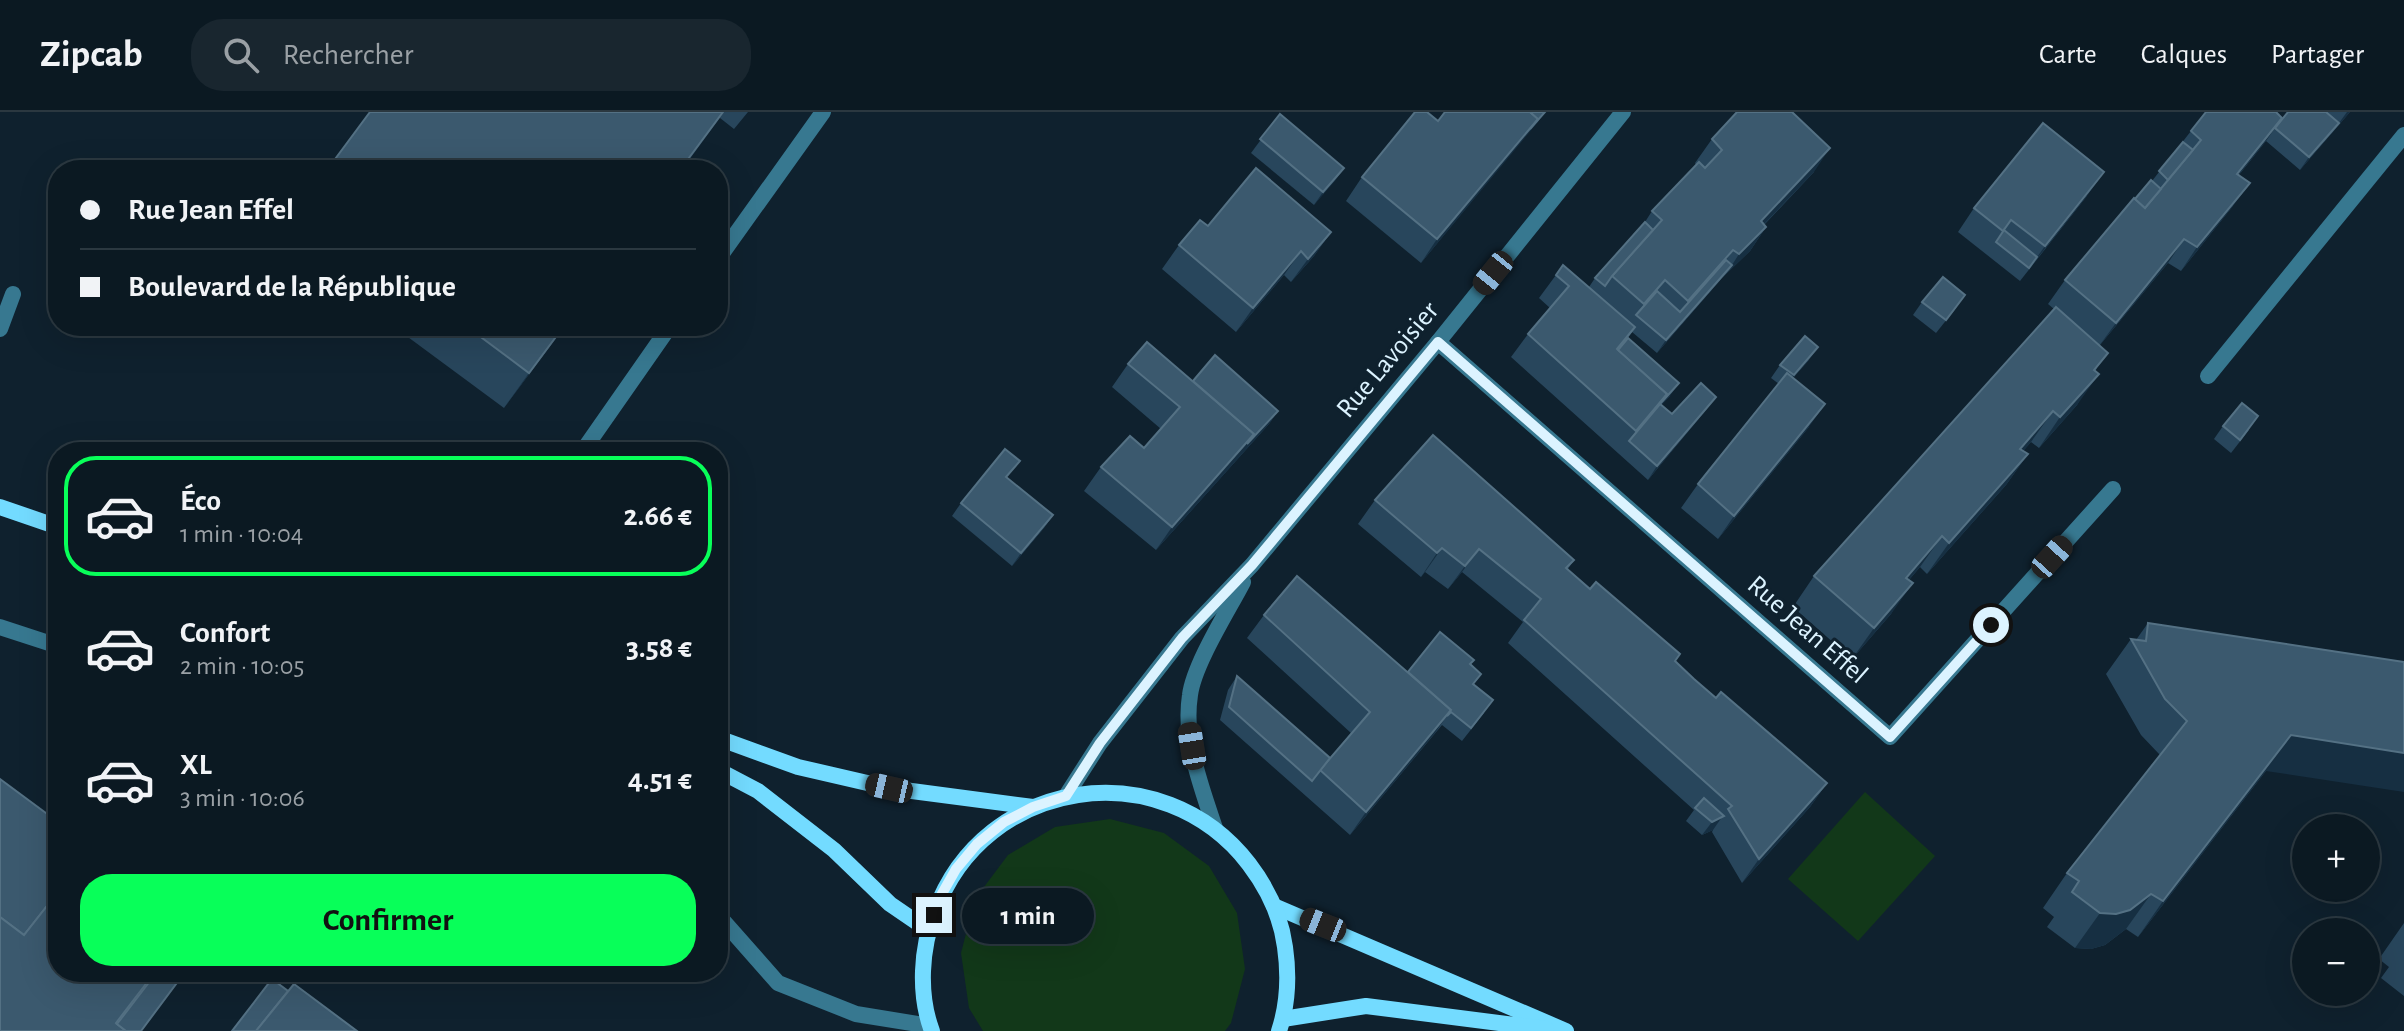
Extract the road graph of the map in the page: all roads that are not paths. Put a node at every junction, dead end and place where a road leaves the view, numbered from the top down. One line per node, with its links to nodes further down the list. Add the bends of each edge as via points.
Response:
1 (823, 112): 4 (street)
2 (1623, 112): 8 (street, Rue Lavoisier)
3 (2404, 135): 9 (street)
4 (728, 245)
5 (13, 294): 6 (street)
6 (0, 329)
7 (663, 336): 10 (street)
8 (1438, 342): 11 (street, Rue Jean Effel, via 1890,737); 14 (street, Rue Lavoisier)
9 (2208, 376)
10 (589, 442)
11 (2113, 489)
12 (0, 507): 13 (main road)
13 (48, 524)
14 (1252, 565): 19 (street, Rue Lavoisier, via 1182,638); 21 (street, Rue Lavoisier, via 1190,694 1188,722 1196,770)
15 (0, 627): 16 (street)
16 (48, 643)
17 (728, 742): 20 (main road, via 798,767 889,788)
18 (728, 775): 24 (main road, via 824,841 890,904)
19 (1066, 796): 20 (main road); 21 (main road, via 1128,793 1174,806)
20 (1033, 807): 24 (main road, via 977,844 939,899)
21 (1215, 828): 22 (main road, via 1252,868)
22 (1274, 906): 25 (main road, via 1287,962); 27 (main road)
23 (728, 926): 26 (street, via 778,983 856,1014)
24 (928, 930): 26 (main road, via 923,962)
25 (1281, 1025): 27 (main road, via 1366,1006)
26 (931, 1029)
27 (1564, 1031)

